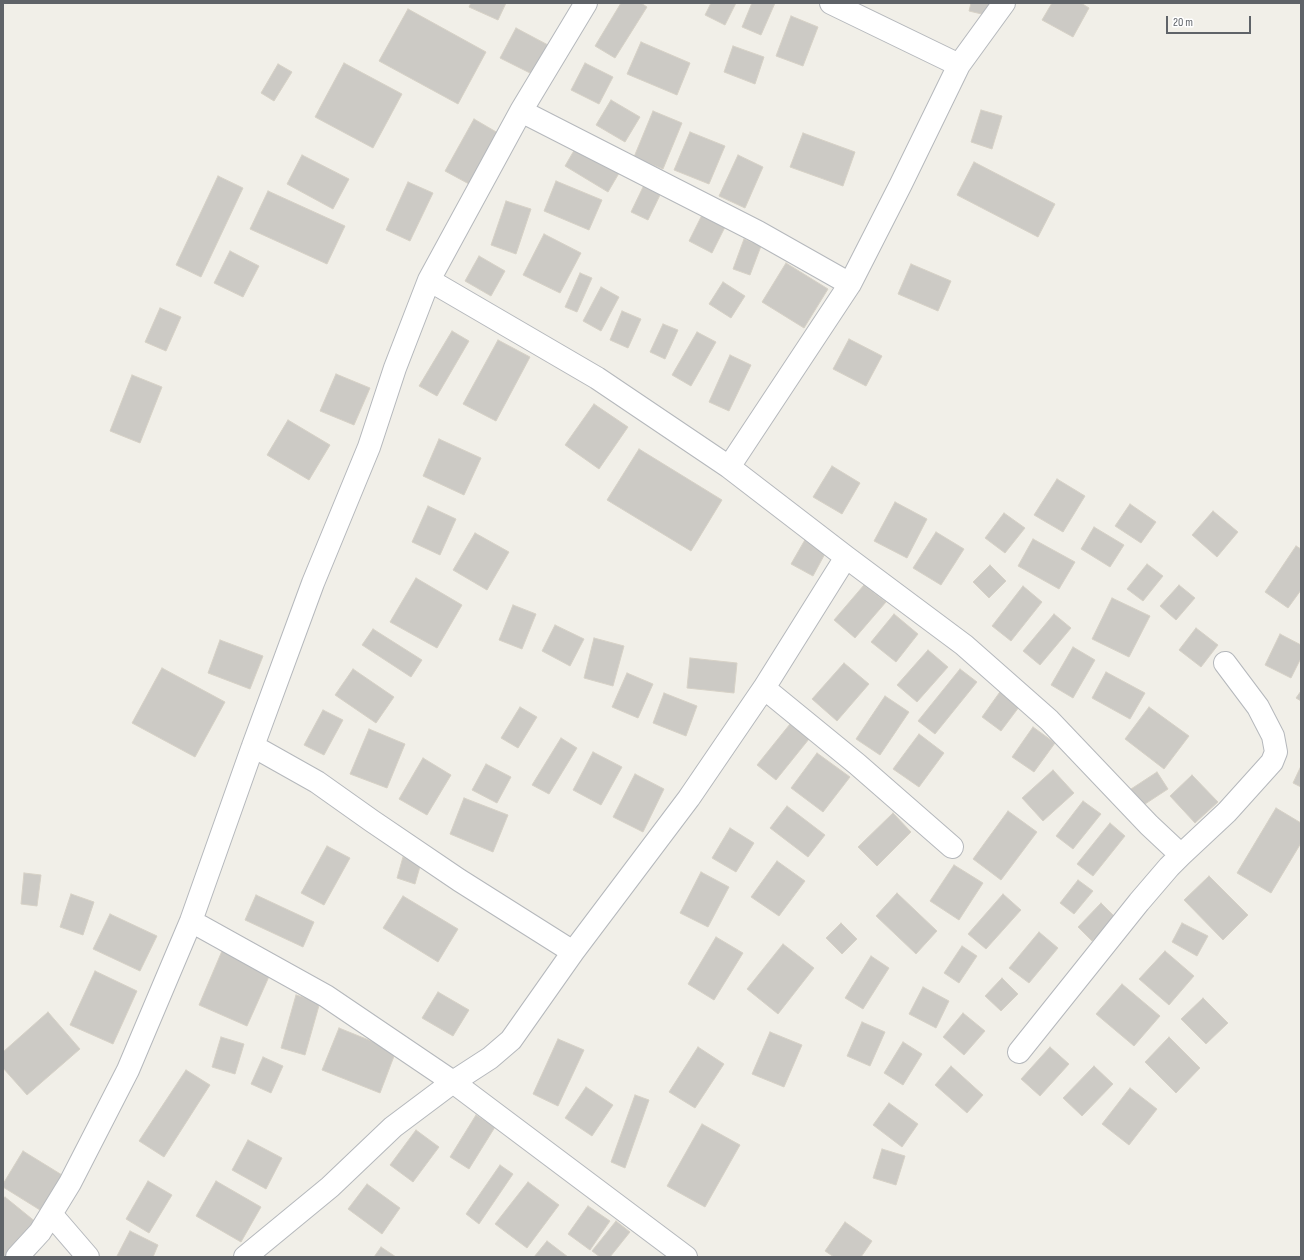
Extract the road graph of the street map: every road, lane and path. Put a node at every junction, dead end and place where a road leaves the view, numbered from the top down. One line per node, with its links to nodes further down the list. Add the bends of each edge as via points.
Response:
1 (586, 3): 5 (street)
2 (831, 3): 4 (street)
3 (1004, 3): 4 (street)
4 (959, 65): 7 (street)
5 (521, 111): 6 (street); 7 (street, via 758,232)
6 (429, 280): 8 (street, via 597,378); 12 (street, via 395,368 369,447 313,582)
7 (850, 284): 8 (street)
8 (729, 467): 9 (street)
9 (846, 557): 11 (street); 14 (street, via 964,645 1043,715)
10 (1225, 663): 14 (street, via 1258,707 1273,736 1276,752 1272,762 1227,812)
11 (764, 688): 13 (street, via 857,764); 16 (street, via 690,798)
12 (253, 746): 15 (street); 16 (street, via 317,782 459,880)
13 (952, 847)
14 (1181, 855): 17 (street, via 1139,902)
15 (191, 921): 18 (street, via 326,996); 19 (street, via 128,1070 70,1183)
16 (573, 952): 18 (street, via 511,1040 490,1058)
17 (1019, 1052)
18 (453, 1082): 22 (street, via 393,1127 330,1187); 23 (street)
19 (51, 1214): 20 (street, via 40,1232); 21 (street)
20 (17, 1257)
21 (88, 1257)
22 (245, 1257)
23 (686, 1257)

